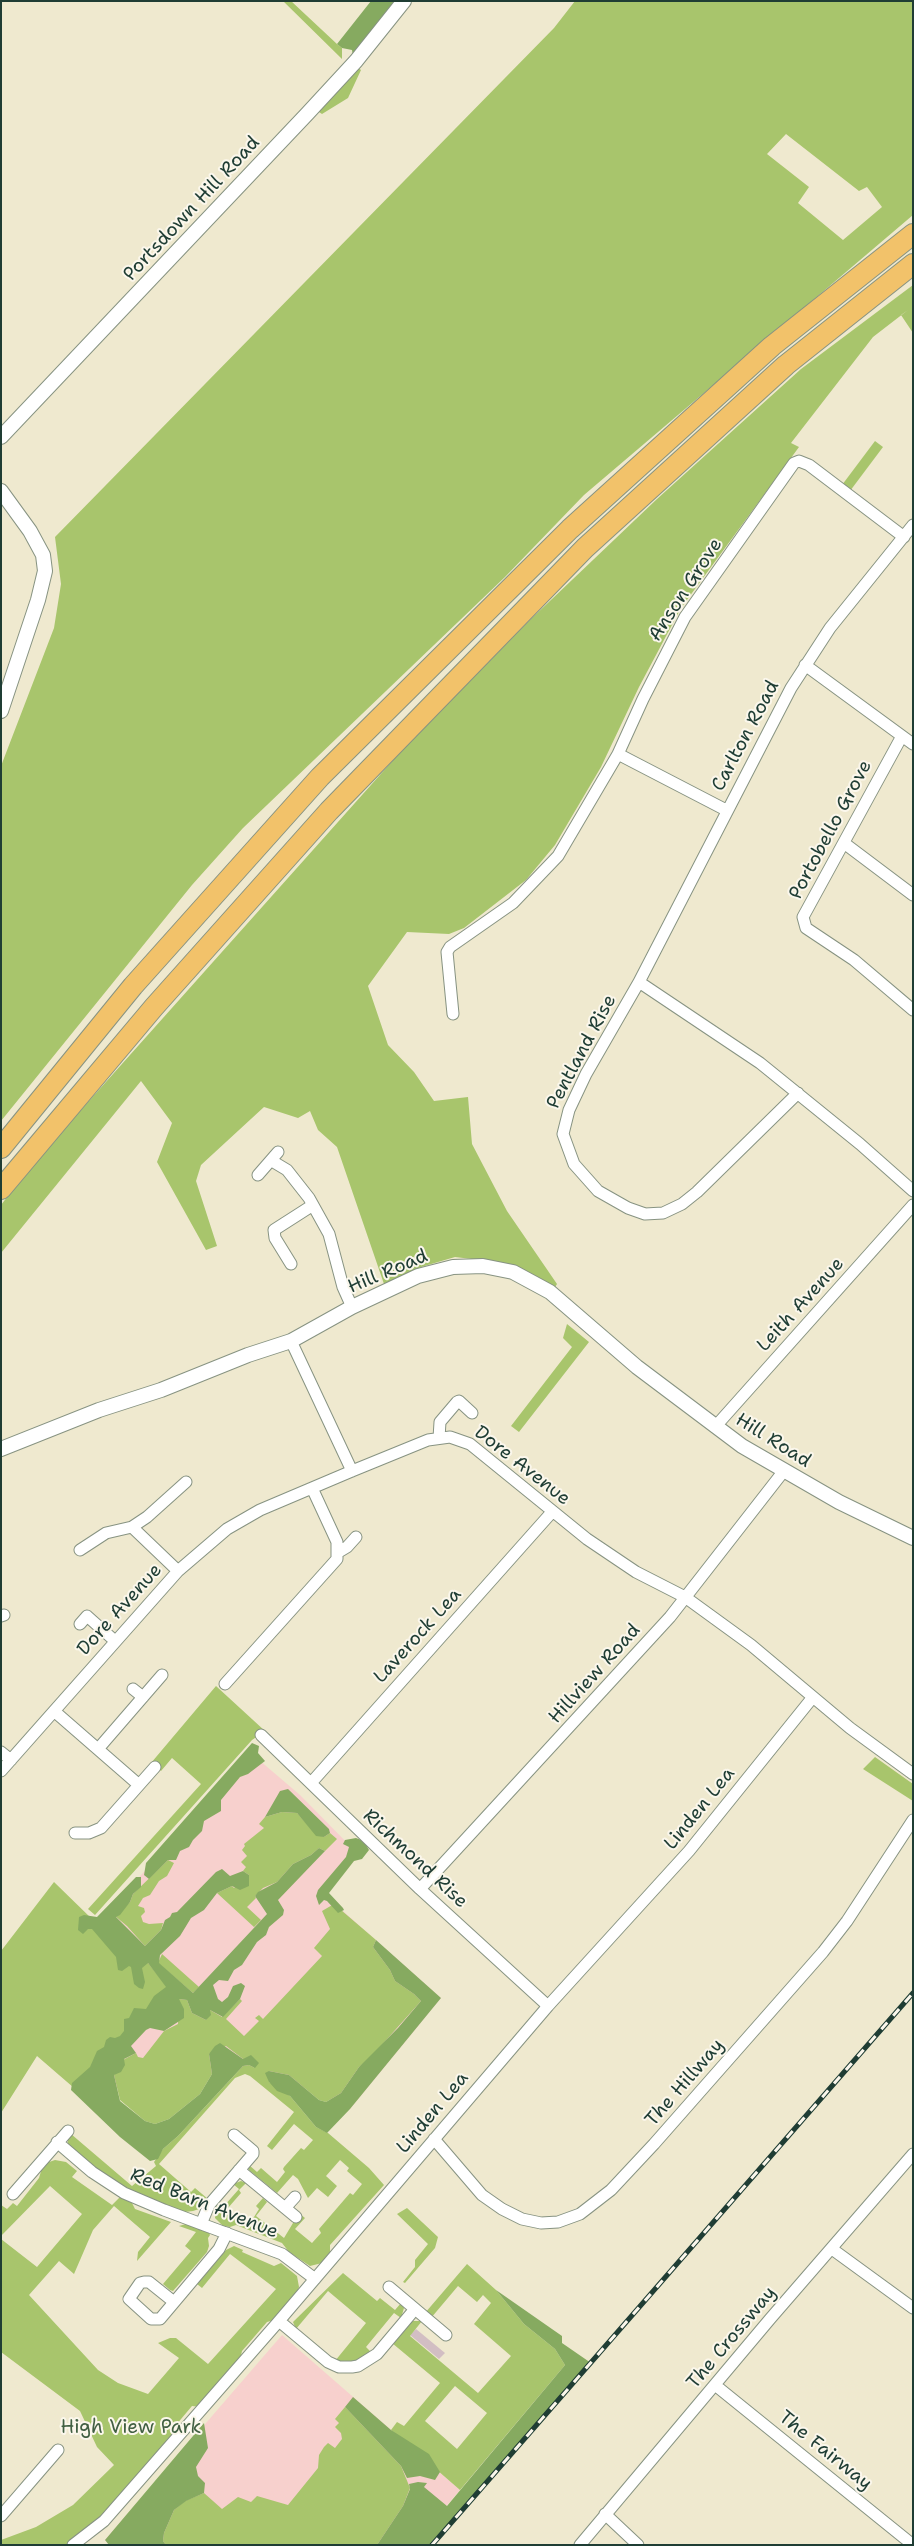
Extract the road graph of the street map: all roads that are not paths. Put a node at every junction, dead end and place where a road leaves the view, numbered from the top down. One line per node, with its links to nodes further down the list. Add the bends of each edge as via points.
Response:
1 (404, 1): 4 (street, Portsdown Hill Road, via 356,61)
2 (913, 234): 20 (highway, via 772,346 577,523 320,777 133,986)
3 (913, 264): 22 (highway, via 786,365 585,548 323,818 154,1007)
4 (1, 436)
5 (1, 491): 9 (street, via 43,555 44,571)
6 (913, 525): 7 (street, Carlton Road)
7 (904, 537): 8 (street, Carlton Road, via 830,628); 12 (street, Anson Grove, via 803,462 794,463 685,617)
8 (805, 665): 10 (street); 13 (street, Carlton Road)
9 (1, 712)
10 (902, 736): 11 (street); 14 (street, Portobello Grove)
11 (913, 744)
12 (618, 754): 13 (street); 18 (street, Anson Grove, via 558,856 545,872 494,919 450,947 447,952)
13 (726, 810): 16 (street, Carlton Road)
14 (844, 843): 15 (street); 17 (street, Portobello Grove, via 804,918 804,924 854,960)
15 (913, 894)
16 (639, 982): 19 (street, Pentland Rise, via 720,1034); 19 (street, Pentland Rise, via 586,1074 564,1122 563,1134 574,1164 598,1191 645,1214 663,1213 676,1207 727,1165)
17 (913, 1010)
18 (453, 1014)
19 (798, 1093): 23 (street, Pentland Rise)
20 (1, 1148)
21 (258, 1175): 24 (street, via 275,1157)
22 (1, 1189)
23 (913, 1191)
24 (313, 1205): 26 (street, via 274,1230 275,1238); 27 (street, via 329,1234 342,1287)
25 (913, 1205): 30 (street, Leith Avenue)
26 (291, 1264)
27 (352, 1307): 28 (street, Hill Road); 30 (street, Hill Road, via 438,1270 483,1266 513,1272 560,1300 637,1367)
28 (290, 1341): 32 (street, Hill Road); 33 (street)
29 (472, 1413): 31 (street, via 457,1402 440,1422)
30 (715, 1427): 34 (street, Hill Road)
31 (439, 1438): 33 (street, Dore Avenue); 37 (street, Dore Avenue, via 450,1437 470,1444)
32 (1, 1449)
33 (352, 1471): 36 (street, Dore Avenue)
34 (783, 1472): 40 (street, Hill Road); 44 (street, Hillview Road)
35 (186, 1482): 38 (street)
36 (312, 1488): 42 (street, via 333,1530); 43 (street, Dore Avenue, via 260,1510 227,1529)
37 (552, 1512): 44 (street, Dore Avenue, via 636,1572); 60 (street, Laverock Lea)
38 (132, 1527): 41 (street, via 106,1533); 43 (street)
39 (356, 1537): 42 (street)
40 (913, 1538)
41 (80, 1550)
42 (337, 1553): 48 (street, via 332,1566)
43 (178, 1571): 46 (street, Dore Avenue)
44 (685, 1597): 51 (street, Dore Avenue); 64 (street, Hillview Road, via 576,1722)
45 (80, 1624): 46 (street, via 88,1616)
46 (115, 1641): 52 (street, Dore Avenue)
47 (162, 1675): 50 (street)
48 (225, 1684)
49 (133, 1688): 50 (street)
50 (143, 1697): 54 (street)
51 (814, 1697): 59 (street, Dore Avenue); 65 (street, Linden Lea, via 689,1850)
52 (54, 1711): 54 (street); 56 (street, Dore Avenue)
53 (261, 1735): 60 (street, Richmond Rise)
54 (98, 1749): 61 (street)
55 (1, 1752): 56 (street)
56 (11, 1760): 58 (street, Dore Avenue)
57 (155, 1767): 61 (street)
58 (1, 1771)
59 (913, 1774)
60 (311, 1783): 64 (street, Richmond Rise)
61 (139, 1785): 63 (street, via 101,1828 90,1833)
62 (913, 1820): 68 (street, The Hillway, via 823,1952 654,2144 611,2190 580,2214 558,2222 541,2223 502,2210 482,2195)
63 (75, 1833)
64 (420, 1889): 65 (street, Richmond Rise)
65 (548, 2006): 68 (street, Linden Lea)
66 (68, 2131): 69 (street)
67 (234, 2135): 71 (street, via 253,2151)
68 (434, 2139): 79 (street, Linden Lea)
69 (58, 2142): 72 (street); 76 (street, Red Barn Avenue, via 92,2172 124,2193)
70 (913, 2154): 78 (street, The Crossway)
71 (239, 2170): 74 (street); 76 (street, via 209,2205)
72 (13, 2194)
73 (295, 2197): 74 (street)
74 (285, 2208): 75 (street)
75 (296, 2217)
76 (201, 2224): 77 (street, Red Barn Avenue)
77 (227, 2233): 79 (street, Red Barn Avenue, via 282,2254); 81 (street, via 219,2249)
78 (832, 2249): 82 (street); 86 (street, The Crossway)
79 (315, 2279): 84 (street, Linden Lea)
80 (390, 2287): 83 (street)
81 (174, 2302)
82 (913, 2308)
83 (415, 2309): 84 (street, via 376,2354 352,2367 339,2367 328,2362); 85 (street)
84 (279, 2321): 90 (street, Linden Lea)
85 (446, 2335)
86 (715, 2385): 88 (street, The Crossway); 94 (street, The Fairway)
87 (58, 2450): 89 (street)
88 (605, 2514): 92 (street, The Crossway); 93 (street)
89 (1, 2516)
90 (89, 2540): 91 (street, Linden Lea)
91 (72, 2545)
92 (580, 2545)
93 (638, 2545)
94 (913, 2545)

